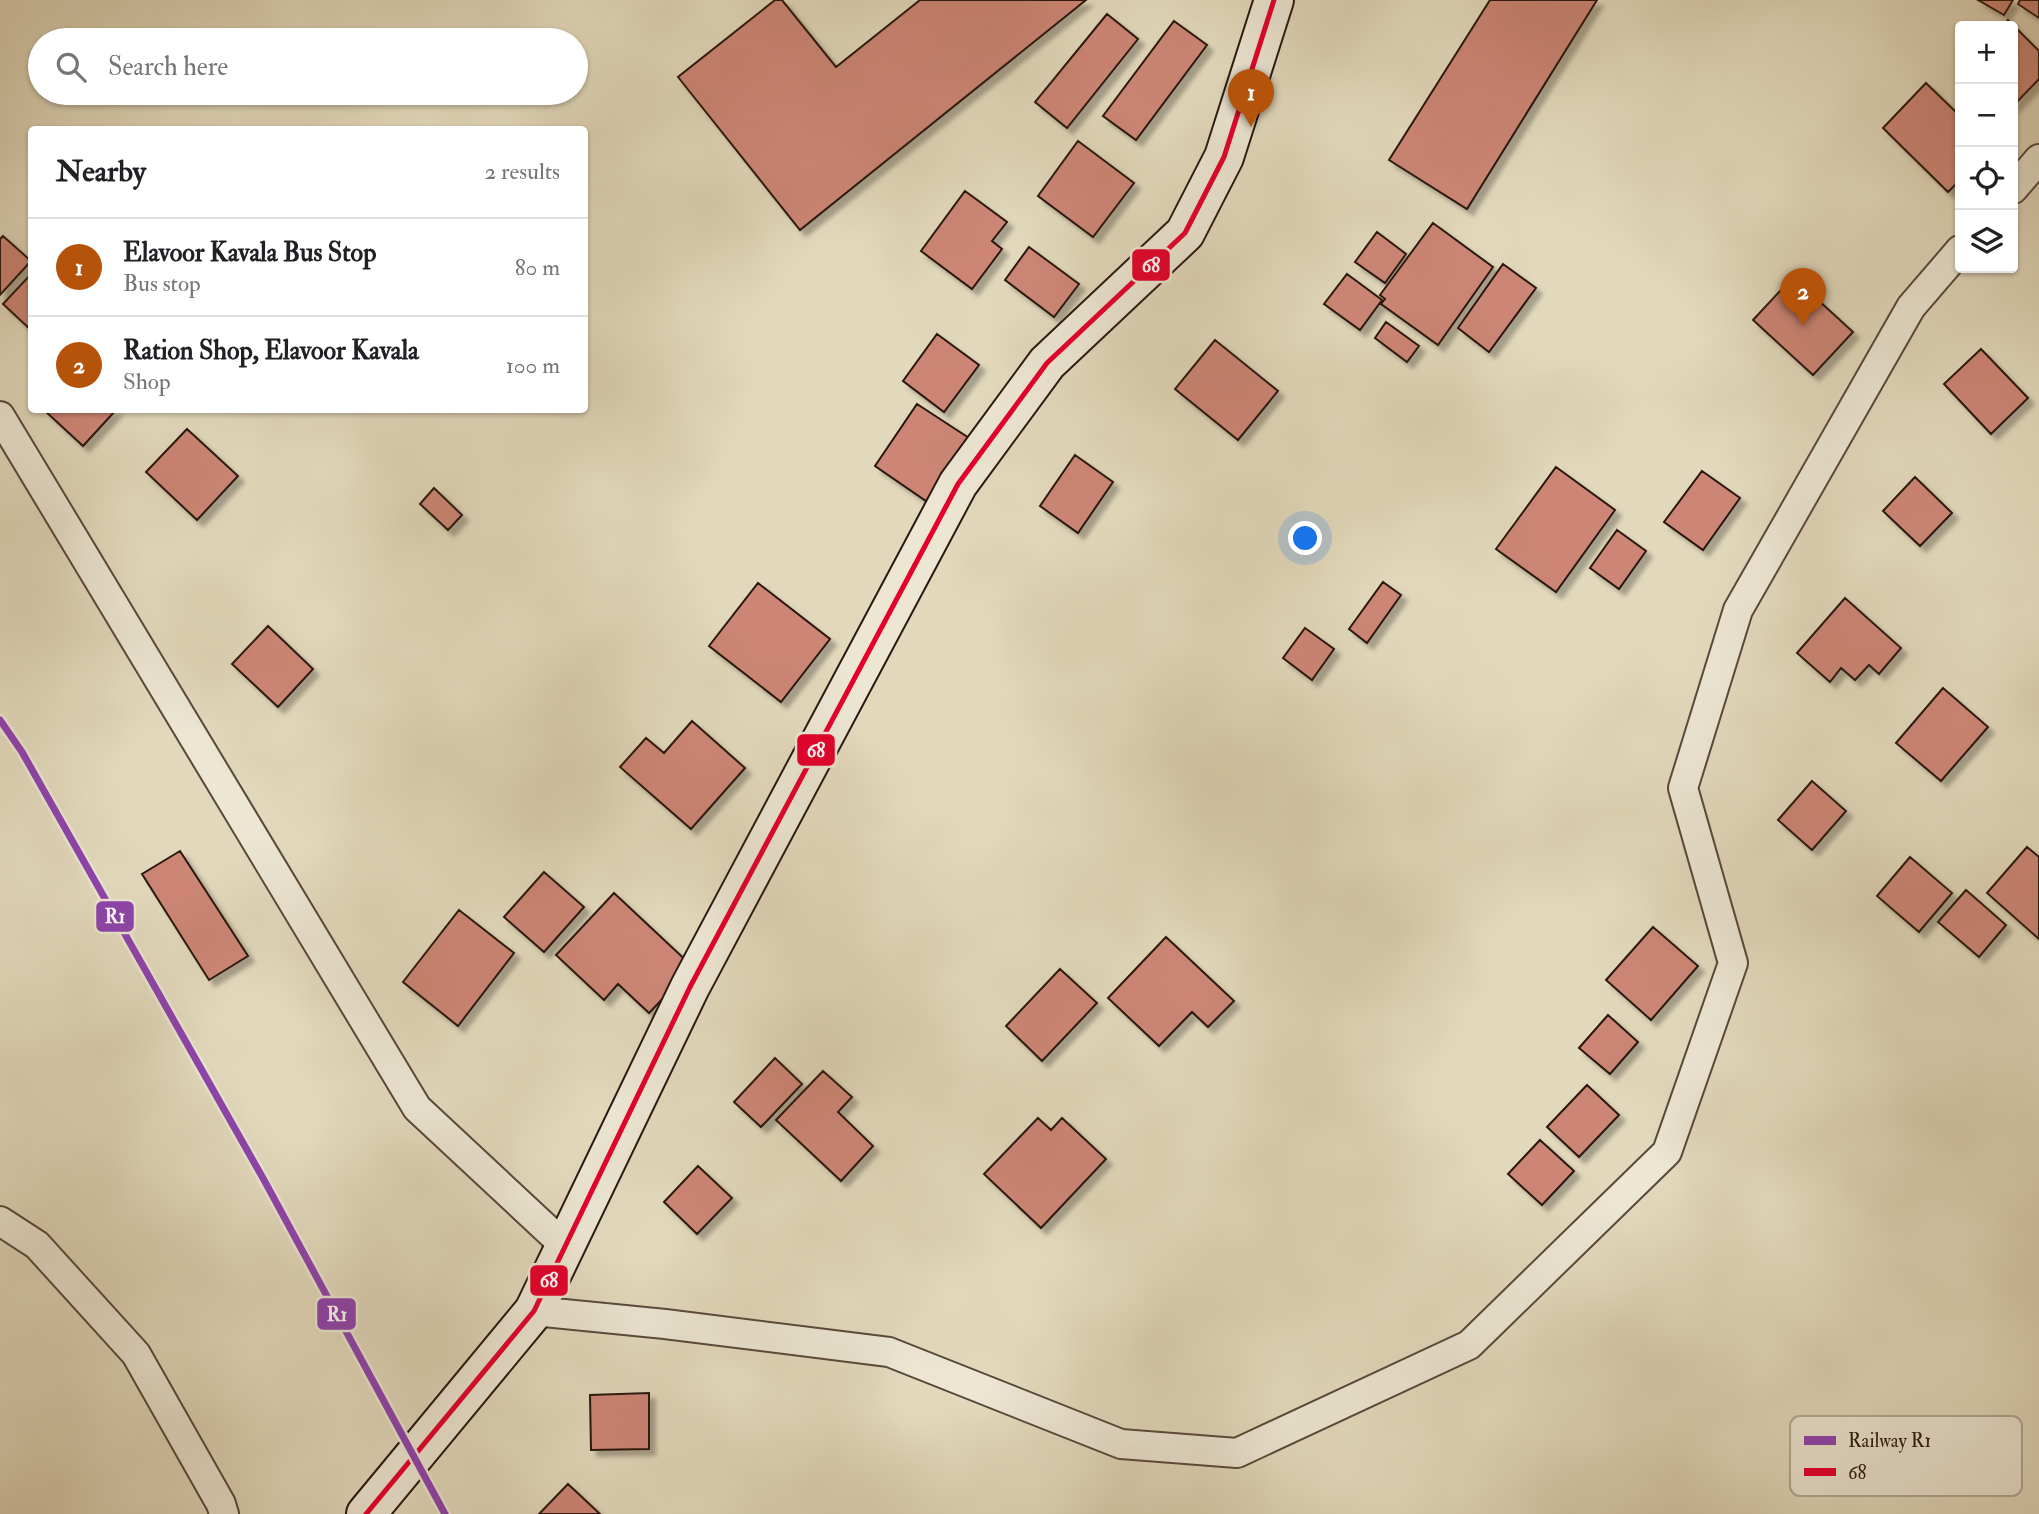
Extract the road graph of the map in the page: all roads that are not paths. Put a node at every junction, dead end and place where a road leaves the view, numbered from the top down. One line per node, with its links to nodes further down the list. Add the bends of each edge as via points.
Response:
1 (1274, 0): 7 (main road, via 1224,157 1185,233 1047,363 958,484 690,987)
2 (2039, 159): 3 (street)
3 (2018, 184)
4 (1955, 256): 8 (street, via 1911,307 1738,610 1684,788 1733,963 1667,1152 1469,1345 1237,1454 1121,1444 888,1352)
5 (0, 416): 7 (street, via 417,1108)
6 (0, 1220): 9 (street, via 37,1245 136,1354)
7 (565, 1246): 8 (main road)
8 (534, 1311): 10 (main road)
9 (224, 1514)
10 (366, 1514)

